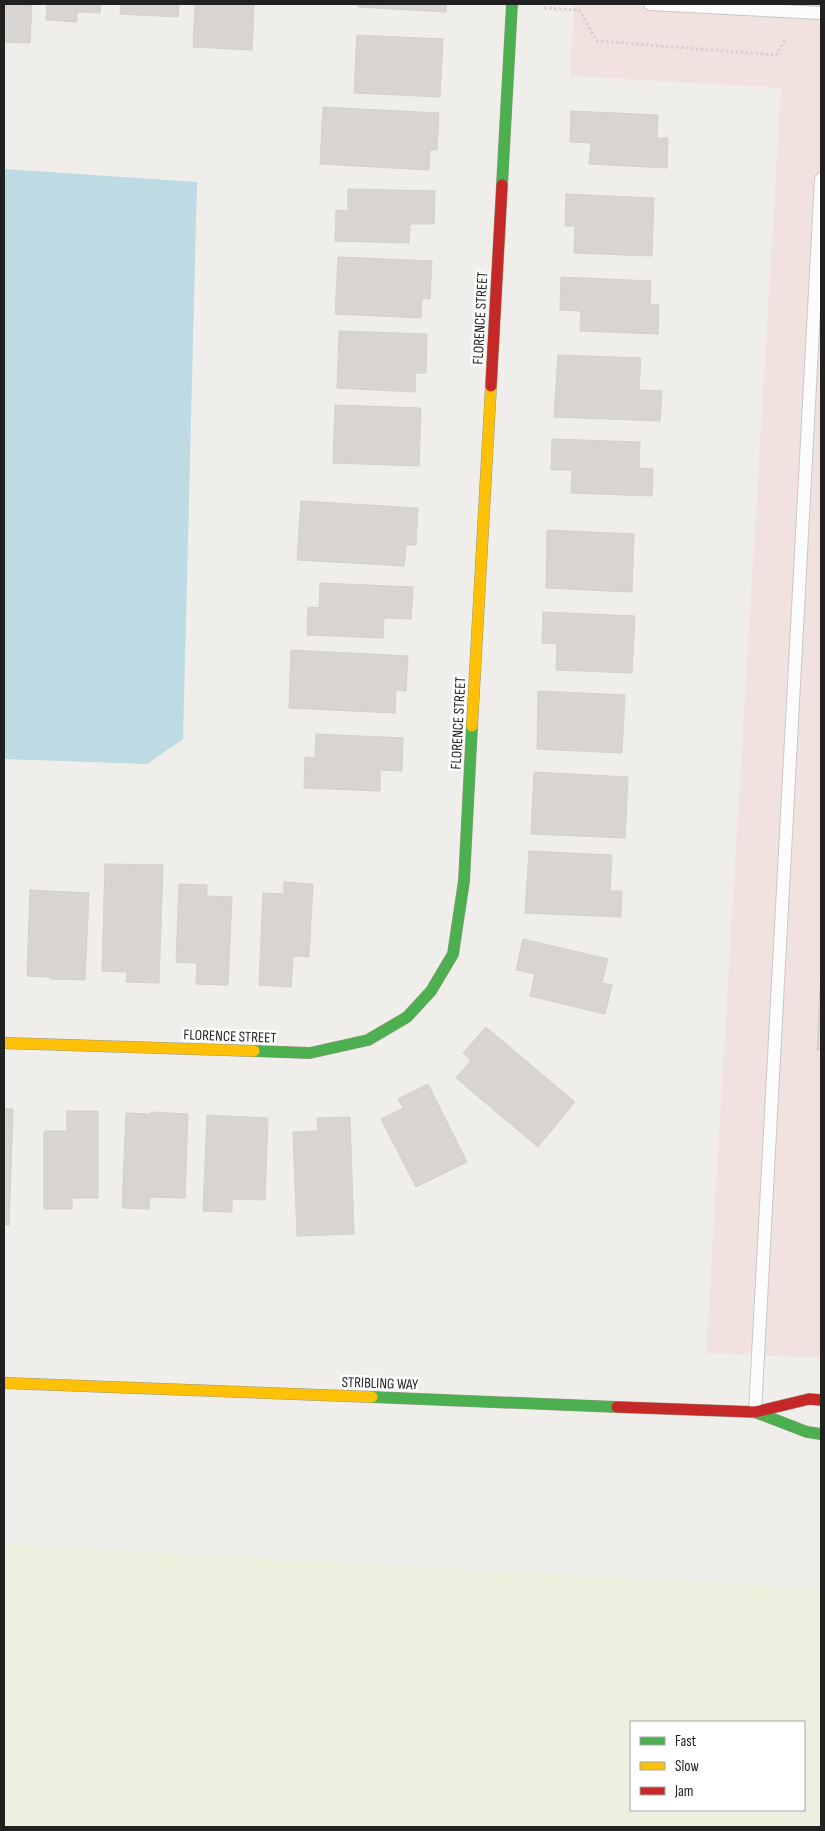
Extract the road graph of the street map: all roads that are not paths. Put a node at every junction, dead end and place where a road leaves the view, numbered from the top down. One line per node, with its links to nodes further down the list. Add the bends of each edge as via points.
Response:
1 (512, 4): 5 (street, FLORENCE STREET, via 465,871 453,954 431,991 407,1017 368,1040 310,1053)
2 (650, 4): 3 (lane)
3 (821, 12)
4 (821, 179): 8 (lane)
5 (4, 1043)
6 (4, 1383): 8 (street, STRIBLING WAY)
7 (821, 1400): 8 (street, STRIBLING WAY, via 809,1399)
8 (755, 1412): 9 (street, STRIBLING WAY)
9 (821, 1434)

